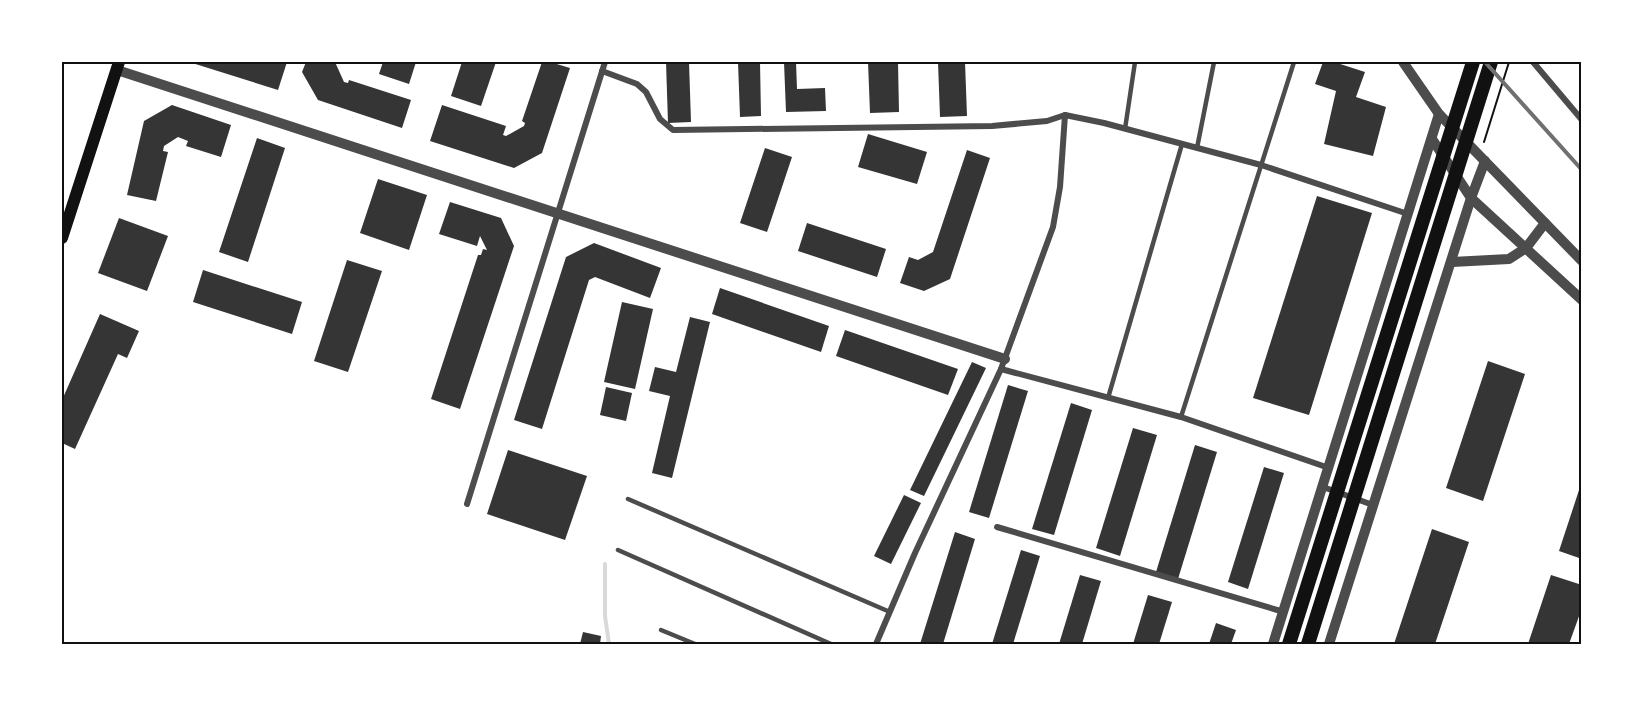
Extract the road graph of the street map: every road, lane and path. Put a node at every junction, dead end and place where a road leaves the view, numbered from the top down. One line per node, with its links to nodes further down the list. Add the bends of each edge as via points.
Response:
1 (605, 62): 11 (street)
2 (1135, 62): 15 (lane)
3 (1214, 62): 19 (lane)
4 (1294, 62): 21 (lane)
5 (1403, 62): 12 (street)
6 (1473, 62): 49 (main road)
7 (1491, 62): 50 (main road)
8 (1509, 62): 18 (path)
9 (1533, 62): 14 (street)
10 (118, 66): 23 (street); 26 (main road)
11 (602, 71): 13 (street, via 637,84 646,92 660,119 673,130 992,126 1047,122); 23 (street)
12 (1439, 114): 16 (street); 20 (street)
13 (1065, 115): 15 (street); 31 (street, via 1053,227)
14 (1581, 120)
15 (1125, 129): 17 (street)
16 (1432, 139): 22 (street); 24 (street)
17 (1182, 144): 19 (street); 32 (lane)
18 (1482, 147)
19 (1197, 148): 21 (street)
20 (1485, 161): 22 (street); 25 (street)
21 (1261, 165): 24 (street); 33 (lane)
22 (1471, 198): 27 (street); 29 (street)
23 (559, 213): 31 (street); 37 (street)
24 (1409, 214): 34 (street)
25 (1545, 223): 27 (street); 28 (street)
26 (62, 238)
27 (1527, 248): 29 (street, via 1509,259); 30 (street)
28 (1581, 261)
29 (1452, 262): 38 (street)
30 (1581, 300)
31 (1003, 364): 32 (street); 41 (street)
32 (1108, 398): 33 (street)
33 (1181, 417): 34 (street)
34 (1329, 468): 35 (street)
35 (1323, 487): 38 (street); 42 (street)
36 (628, 500): 41 (lane)
37 (467, 504)
38 (1373, 505): 51 (street)
39 (996, 527): 42 (street)
40 (618, 550): 46 (lane)
41 (890, 612): 47 (street)
42 (1284, 612): 48 (street)
43 (661, 630): 44 (lane)
44 (684, 642): 45 (lane)
45 (695, 645)
46 (831, 645)
47 (876, 645)
48 (1274, 645)
49 (1289, 645)
50 (1308, 645)
51 (1329, 645)

